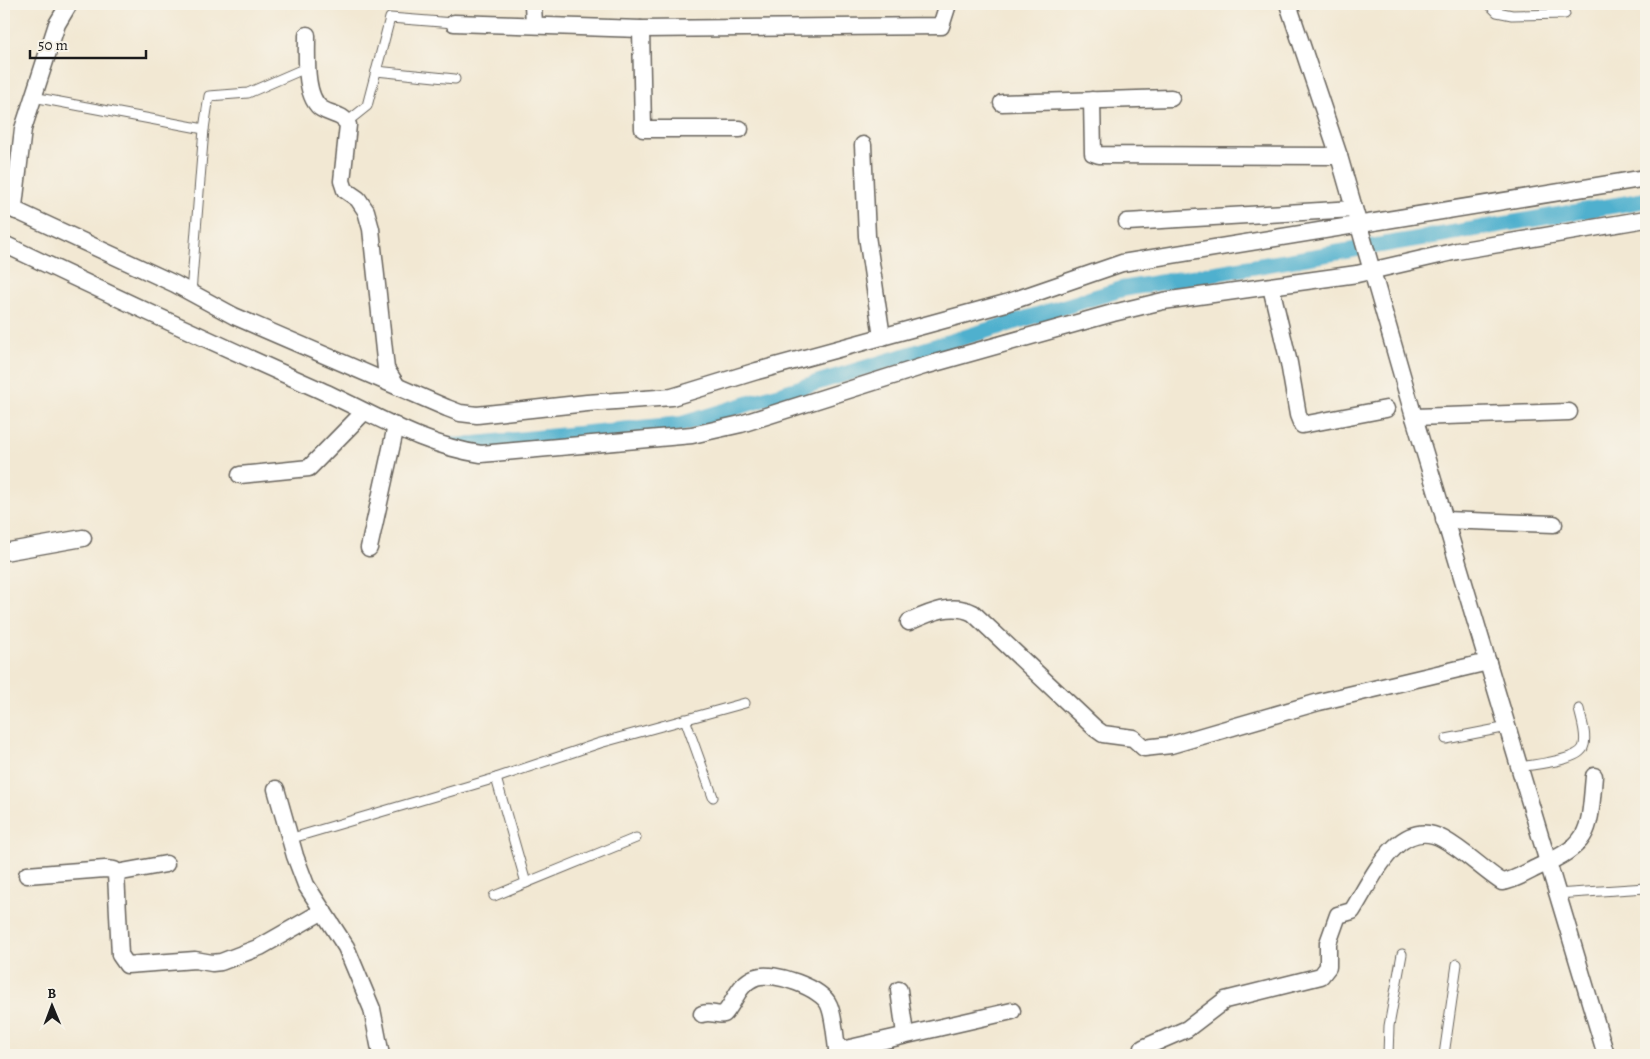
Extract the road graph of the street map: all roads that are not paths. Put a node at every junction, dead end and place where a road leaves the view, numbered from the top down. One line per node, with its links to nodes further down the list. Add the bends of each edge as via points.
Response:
1 (69, 4): 14 (street, via 57,24)
2 (534, 4): 8 (street)
3 (948, 4): 9 (street, via 941,26)
4 (1288, 4): 22 (street)
5 (1489, 4): 6 (lane, via 1497,12 1512,15)
6 (1565, 14)
7 (454, 23): 8 (street); 12 (lane, via 390,18)
8 (534, 25): 9 (street)
9 (641, 29): 20 (street, via 643,129)
10 (307, 36): 11 (street)
11 (308, 67): 18 (street, via 312,100 322,110); 19 (lane, via 248,93 209,96)
12 (376, 70): 13 (lane); 18 (lane, via 367,106)
13 (455, 79)
14 (32, 97): 19 (lane); 24 (street, via 23,129 14,206)
15 (1171, 98): 16 (street)
16 (1092, 100): 17 (street); 22 (street, via 1092,145 1093,153 1098,155)
17 (1002, 103)
18 (347, 122): 34 (street, via 342,181 345,190 358,199 366,211 371,228 386,369)
19 (204, 129): 32 (lane)
20 (740, 129)
21 (863, 145): 33 (street, via 867,236)
22 (1339, 156): 25 (street)
23 (1646, 178): 28 (street)
24 (10, 208): 32 (street)
25 (1354, 209): 27 (street); 28 (street)
26 (1646, 219): 30 (street)
27 (1127, 222)
28 (1358, 226): 30 (street); 33 (street, via 1122,263 1006,303)
29 (4, 244): 36 (street)
30 (1372, 267): 31 (street); 38 (street)
31 (1271, 287): 35 (street, via 1302,425); 39 (street, via 1163,301 1113,313 924,366 741,424 692,435 481,454 448,447)
32 (191, 293): 34 (street, via 234,316)
33 (882, 337): 34 (street, via 672,397 477,415 460,413)
34 (397, 386)
35 (1386, 409)
36 (364, 412): 39 (street); 40 (street, via 309,468)
37 (1569, 412): 38 (street)
38 (1414, 417): 41 (street)
39 (396, 426): 44 (street)
40 (240, 475)
41 (1444, 520): 42 (street); 47 (street)
42 (1554, 524)
43 (83, 538): 45 (street)
44 (368, 548)
45 (4, 552)
46 (909, 622): 47 (street, via 934,612 964,608 1096,729 1103,734 1133,738 1144,748 1171,745 1319,702)
47 (1488, 662): 51 (street)
48 (745, 703): 50 (lane)
49 (1579, 709): 53 (lane, via 1583,748 1574,756)
50 (685, 719): 55 (lane); 57 (lane)
51 (1508, 727): 52 (lane); 53 (street)
52 (1446, 739)
53 (1520, 767): 60 (street)
54 (1594, 776): 60 (street, via 1591,816 1584,839 1569,852)
55 (496, 778): 59 (lane); 64 (lane)
56 (276, 789): 59 (street)
57 (713, 797)
58 (636, 838): 64 (lane)
59 (290, 839): 68 (street, via 306,885)
60 (1547, 863): 66 (street); 75 (street, via 1502,882 1444,840 1431,833 1416,835 1397,845 1367,881 1352,910 1338,915 1328,943 1328,966 1321,976 1225,1000 1187,1029)
61 (166, 864): 62 (street)
62 (116, 873): 63 (street, via 105,869); 68 (street, via 120,955 127,965 195,960 221,962 260,947)
63 (27, 875)
64 (526, 883): 67 (lane)
65 (1646, 888): 66 (lane)
66 (1556, 894): 80 (street)
67 (494, 896)
68 (322, 911): 77 (street, via 346,947 372,1009)
69 (1402, 954): 78 (lane, via 1388,1026)
70 (1457, 964): 79 (lane)
71 (899, 990): 74 (street)
72 (1012, 1011): 74 (street)
73 (702, 1014): 76 (street, via 724,1014 734,996 746,984 756,977 776,975 823,997 829,1005)
74 (906, 1034): 76 (street)
75 (1143, 1048)
76 (837, 1053)
77 (381, 1055)
78 (1388, 1055)
79 (1444, 1055)
80 (1606, 1055)

